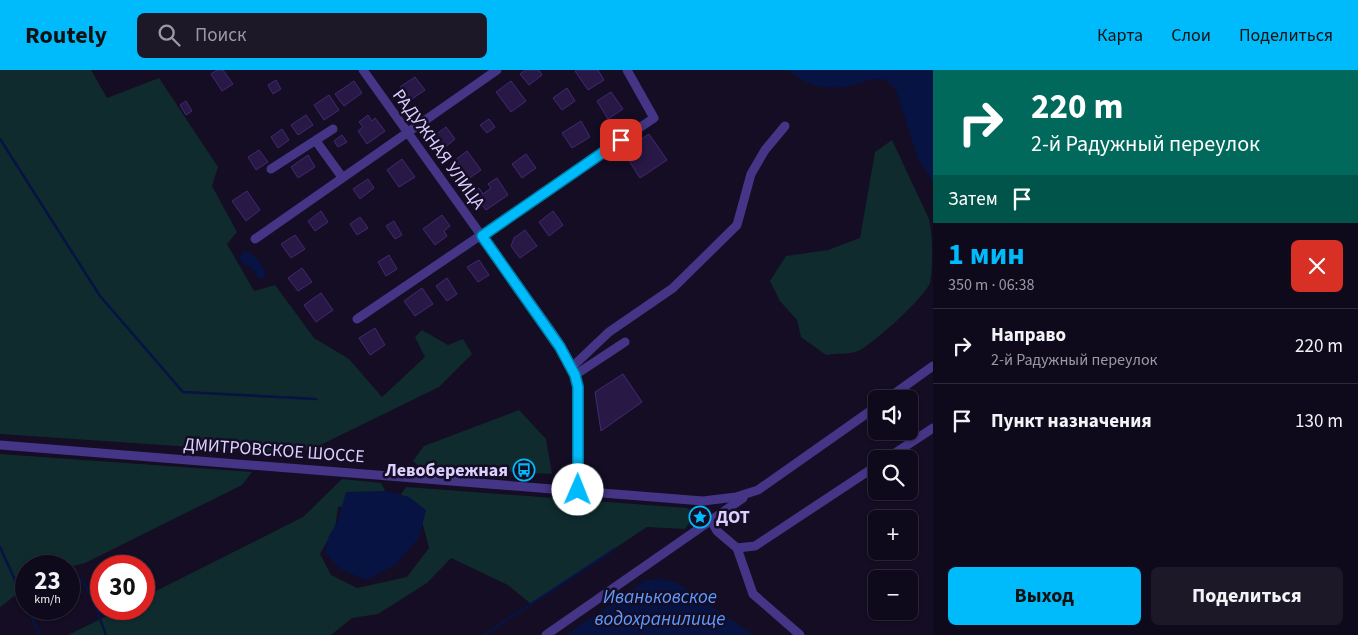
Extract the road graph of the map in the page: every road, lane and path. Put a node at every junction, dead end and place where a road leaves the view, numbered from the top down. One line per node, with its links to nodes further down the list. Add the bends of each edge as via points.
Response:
1 (363, 70): 6 (street, РАДУЖНАЯ УЛИЦА)
2 (497, 70): 6 (street)
3 (627, 70): 10 (street, via 654,118)
4 (785, 126): 15 (street, via 751,174 737,225 674,288 609,332)
5 (333, 129): 7 (street)
6 (407, 132): 9 (street); 10 (street, РАДУЖНАЯ УЛИЦА)
7 (316, 141): 8 (street); 9 (street)
8 (271, 169)
9 (342, 177): 11 (street)
10 (482, 236): 12 (street); 15 (street, РАДУЖНАЯ УЛИЦА)
11 (255, 239)
12 (357, 319)
13 (625, 342): 15 (street)
14 (933, 366): 16 (street)
15 (573, 371): 22 (street, РАДУЖНАЯ УЛИЦА, via 578,387)
16 (900, 390)
17 (868, 413): 23 (street, ДМИТРОВСКОЕ ШОССЕ, via 772,481)
18 (933, 428): 20 (street)
19 (0, 445): 22 (street, ДМИТРОВСКОЕ ШОССЕ)
20 (900, 450)
21 (868, 471): 25 (street, via 755,546)
22 (578, 490): 23 (street, ДМИТРОВСКОЕ ШОССЕ, via 703,501)
23 (748, 494): 24 (street)
24 (711, 521): 25 (street, via 716,531); 27 (street)
25 (737, 548): 26 (street, via 753,594)
26 (800, 634)
27 (546, 635)

